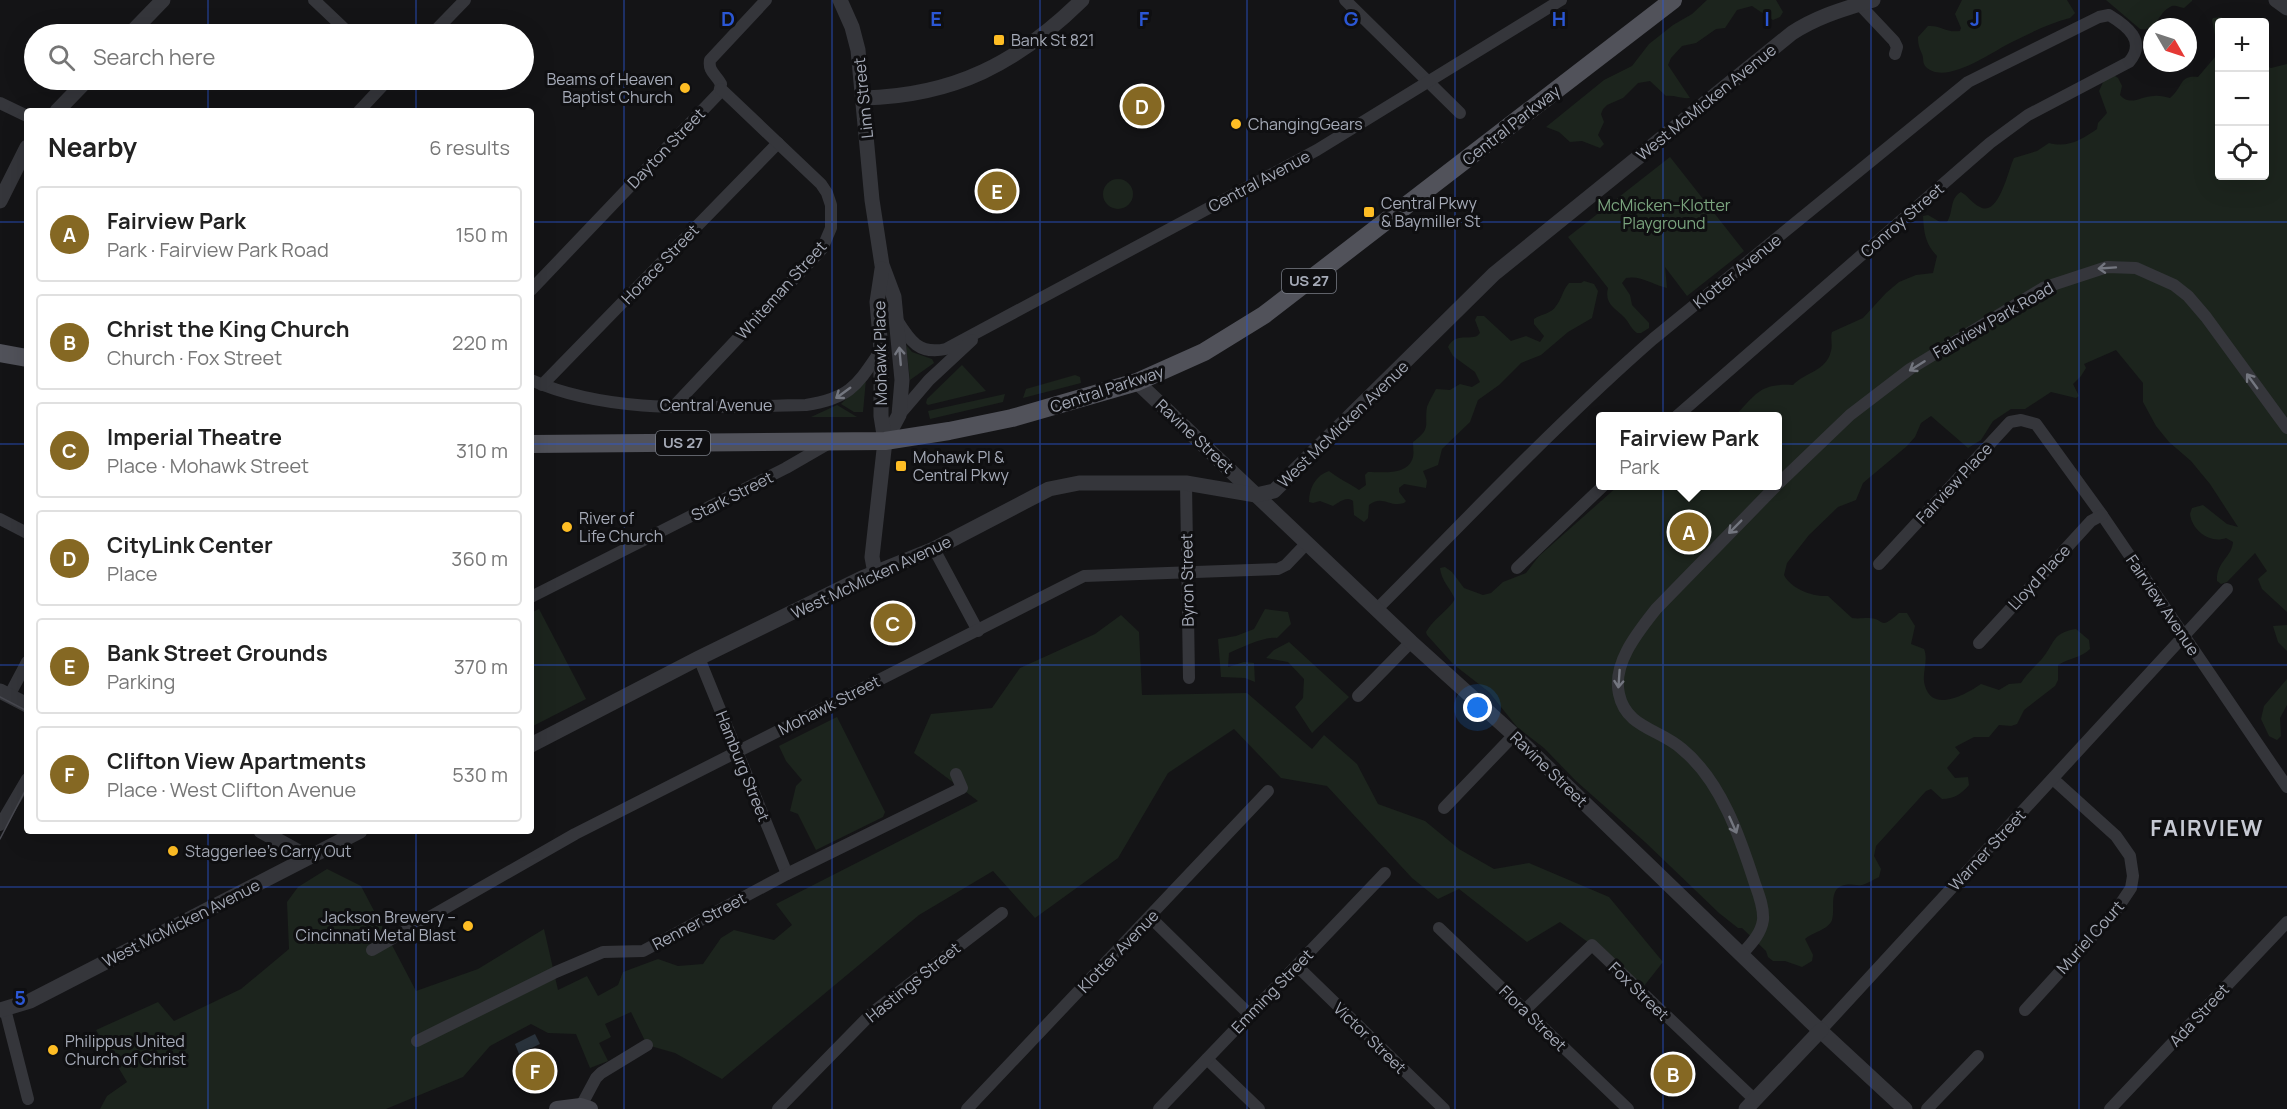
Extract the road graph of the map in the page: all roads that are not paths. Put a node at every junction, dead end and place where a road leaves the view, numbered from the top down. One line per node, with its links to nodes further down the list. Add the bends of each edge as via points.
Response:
1 (163, 0): 13 (street)
2 (314, 0): 14 (street)
3 (465, 0): 15 (street)
4 (766, 0): 19 (street, via 710,60 711,73)
5 (840, 0): 22 (street, Linn Street, via 858,50)
6 (1082, 0): 22 (street, via 1053,27 987,71 914,94)
7 (1345, 0): 18 (street)
8 (1560, 0): 18 (street, Central Avenue)
9 (1673, 0): 39 (main road, Central Parkway / US 27, via 1264,315 1204,352)
10 (2276, 0): 12 (street)
11 (1866, 2): 17 (street, via 1894,41); 53 (street, West McMicken Avenue, via 1827,13 1792,33 1593,193 1494,274 1274,491)
12 (2287, 8)
13 (140, 24)
14 (339, 24)
15 (442, 24)
16 (2137, 43): 42 (street, Conroy Street, via 2137,51 2129,62 2028,115 1990,143); 65 (street, Klotter Avenue, via 2117,20 2109,15 2099,17 1968,82 1602,384)
17 (1895, 54)
18 (1429, 81): 26 (street); 35 (street, Central Avenue, via 1317,150)
19 (721, 89): 28 (street, Whiteman Street); 33 (street, Dayton Street)
20 (77, 90): 24 (street)
21 (379, 90): 25 (street)
22 (862, 98): 30 (street, Linn Street)
23 (0, 103): 27 (street)
24 (60, 108)
25 (362, 108)
26 (1460, 113)
27 (24, 115)
28 (778, 143): 40 (street, Horace Street); 41 (street, Whiteman Street, via 827,194 832,216 828,239)
29 (24, 153): 31 (street)
30 (873, 200): 32 (street, Mohawk Place)
31 (0, 201)
32 (882, 265): 34 (street, Mohawk Place, via 894,297); 36 (street, Mohawk Place, via 878,302)
33 (534, 287)
34 (896, 319): 35 (street, Central Avenue, via 914,344 934,352); 43 (street, Mohawk Place, one-way to 34, via 902,380)
35 (982, 331): 43 (street, Central Avenue, via 929,380)
36 (881, 350): 41 (street, Central Avenue, one-way to 41, via 858,382 834,400 806,405); 47 (street, Mohawk Place)
37 (0, 353): 38 (main road)
38 (24, 357)
39 (1137, 382): 47 (main road, Central Parkway / US 27, via 1012,418); 53 (street, Ravine Street)
40 (536, 383): 41 (street, Central Avenue, via 600,402)
41 (674, 406)
42 (1683, 412)
43 (899, 415): 47 (street, Mohawk Place)
44 (2037, 424): 54 (street, Fairview Avenue); 59 (street, Fairview Place, via 2021,420 2010,423)
45 (2287, 428): 49 (street, Fairview Park Road, one-way to 49, via 2188,296 2174,285 2136,268 2106,267 2043,288 1910,369 1850,415)
46 (834, 440): 47 (main road, Central Parkway / US 27); 48 (main road, Central Parkway / US 27); 64 (street, Stark Street)
47 (885, 441): 61 (street, Mohawk Place, via 872,557)
48 (534, 444)
49 (1782, 480)
50 (1186, 483): 53 (street, West McMicken Avenue); 58 (street, West McMicken Avenue, via 1064,485 1049,489); 62 (street, Byron Street)
51 (1599, 490): 60 (street)
52 (1772, 490): 96 (street, Fairview Park Road, one-way to 96, via 1656,609 1626,655 1617,682 1626,712 1634,721 1682,748 1704,774 1730,819 1763,913 1759,933)
53 (1256, 495): 57 (street, Ravine Street)
54 (2102, 515): 67 (street, Fairview Avenue); 69 (street, Lloyd Place, via 2091,521)
55 (0, 519): 56 (street)
56 (24, 531)
57 (1307, 543): 62 (street, Mohawk Street, via 1278,569); 65 (street, Ravine Street)
58 (934, 549): 61 (street, West McMicken Avenue); 66 (street)
59 (1879, 564)
60 (1516, 568)
61 (875, 573): 70 (street, West McMicken Avenue)
62 (1187, 574): 66 (street, Mohawk Street, via 1084,576); 72 (street, Byron Street)
63 (2227, 589): 67 (street, Warner Street)
64 (534, 595)
65 (1377, 609): 68 (street, Ravine Street)
66 (978, 631): 78 (street, Mohawk Street)
67 (2185, 637): 80 (street, Warner Street); 82 (street, Fairview Avenue)
68 (1411, 642): 74 (street); 76 (street, Ravine Street)
69 (1979, 643)
70 (699, 658): 77 (street, West McMicken Avenue); 78 (street, Hamburg Street)
71 (24, 666): 73 (street)
72 (1189, 678)
73 (5, 694): 75 (street)
74 (1358, 696)
75 (24, 704)
76 (1514, 735): 84 (street); 96 (street, Ravine Street)
77 (534, 743)
78 (737, 751): 90 (street, Hamburg Street); 95 (street, Mohawk Street, via 575,834)
79 (956, 774): 90 (street, Renner Street, via 962,788)
80 (2053, 778): 100 (street, Muriel Court, via 2116,836 2130,856 2133,876 2121,904); 102 (street, Warner Street)
81 (24, 784): 85 (street)
82 (2287, 787)
83 (1268, 791): 92 (street, Klotter Avenue)
84 (1444, 808)
85 (0, 825)
86 (267, 834): 88 (street)
87 (354, 834): 88 (street, West McMicken Avenue)
88 (308, 856): 98 (street, West McMicken Avenue, via 30,1001)
89 (1384, 873): 97 (street, Emming Street)
90 (787, 874): 103 (street, Renner Street, via 643,951 603,952)
91 (1002, 913): 111 (street, Hastings Street, via 873,1012)
92 (1149, 917): 101 (street); 112 (street, Klotter Avenue)
93 (2287, 922): 119 (street, Ada Street)
94 (1439, 928): 99 (street, Flora Street)
95 (372, 950)
96 (1742, 954): 102 (street, Ravine Street)
97 (1297, 966): 101 (street, Emming Street); 115 (street, Victor Street)
98 (2, 1009): 107 (street)
99 (1525, 1010): 108 (street, Fox Street, via 1592,945); 116 (street, Flora Street)
100 (2025, 1010)
101 (1249, 1014): 106 (street, Emming Street)
102 (1821, 1030): 108 (street, Warner Street); 117 (street, Ravine Street)
103 (417, 1041)
104 (647, 1045): 109 (street, via 601,1073)
105 (1978, 1056): 118 (street)
106 (1207, 1059): 113 (street, Emming Street); 114 (street)
107 (28, 1099)
108 (1750, 1105)
109 (585, 1108): 110 (main road)
110 (557, 1109)
111 (778, 1109)
112 (967, 1109)
113 (1159, 1109)
114 (1259, 1109)
115 (1444, 1109)
116 (1628, 1109)
117 (1905, 1109)
118 (1927, 1109)
119 (2110, 1109)

